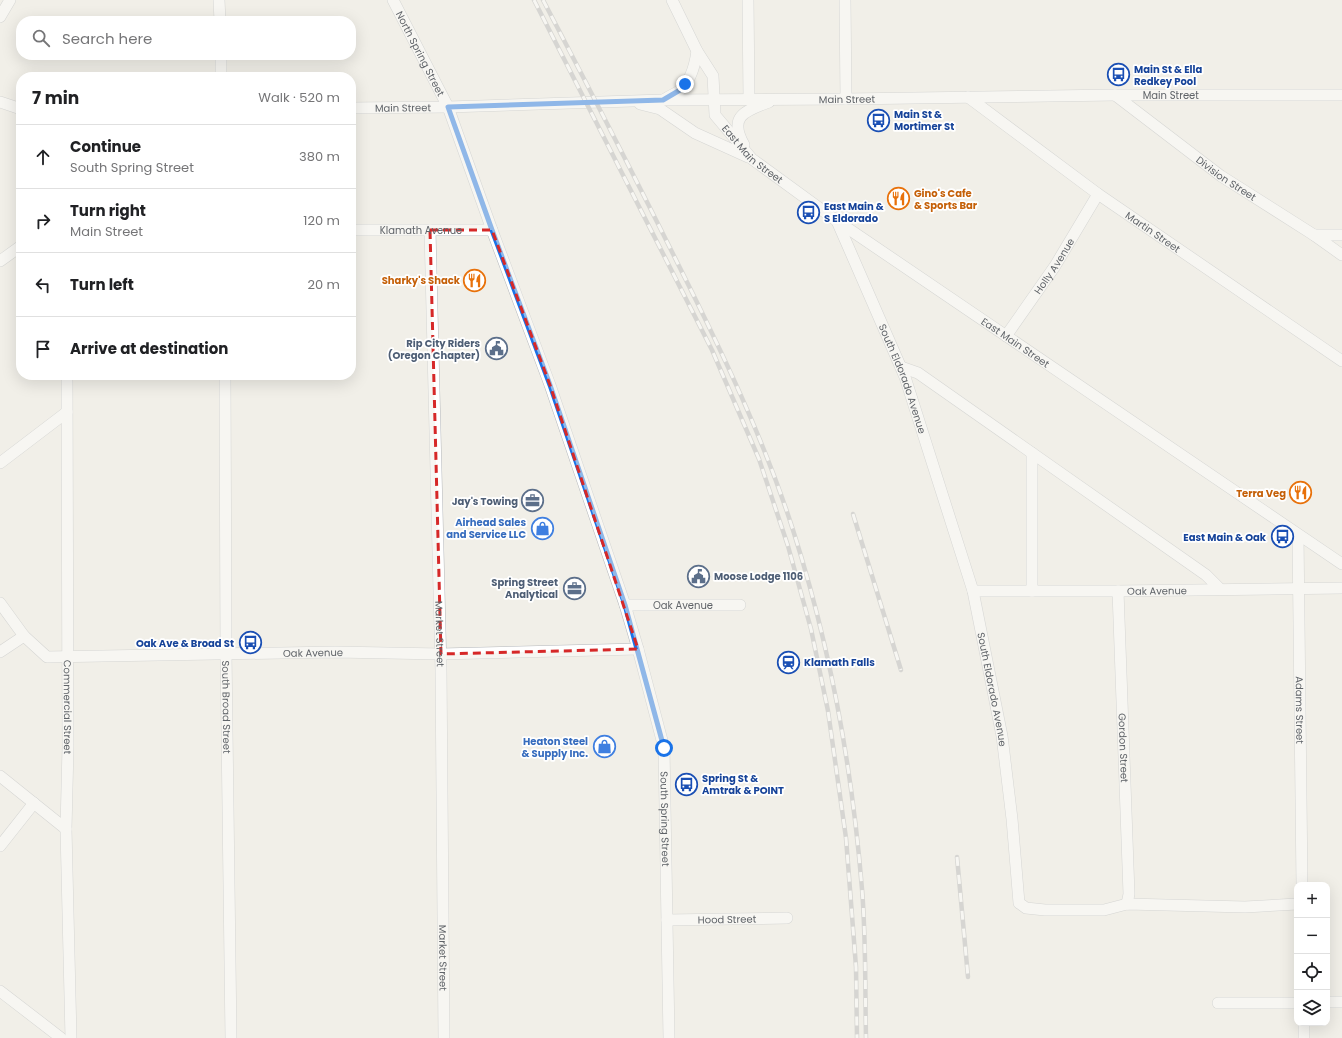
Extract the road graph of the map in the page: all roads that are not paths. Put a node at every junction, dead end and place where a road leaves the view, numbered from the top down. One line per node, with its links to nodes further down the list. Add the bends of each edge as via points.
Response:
1 (10, 0): 8 (street)
2 (219, 0): 7 (street)
3 (393, 0): 23 (street, North Spring Street)
4 (672, 0): 9 (street, East Main Street)
5 (748, 0): 15 (street)
6 (845, 0): 17 (street)
7 (220, 16)
8 (0, 17)
9 (697, 51): 19 (street, via 696,64 690,77 680,90); 20 (street, East Main Street, via 713,76)
10 (221, 60): 11 (street)
11 (222, 72)
12 (1342, 94): 13 (street, Main Street)
13 (1115, 95): 14 (street, Main Street); 33 (street, Division Street, via 1221,176)
14 (968, 97): 17 (street, Main Street); 28 (street, Martin Street)
15 (749, 99): 16 (street, Main Street); 20 (street, Main Street)
16 (775, 99): 17 (street, Main Street); 27 (street, via 745,112 739,118 740,137)
17 (846, 99)
18 (627, 100): 19 (street, Main Street); 23 (street, Main Street); 27 (street, via 660,109 695,133)
19 (663, 100): 20 (street, Main Street)
20 (715, 100): 27 (street, East Main Street, via 715,115)
21 (0, 102): 22 (street)
22 (16, 107)
23 (448, 107): 24 (street, Main Street); 32 (street, South Spring Street)
24 (356, 108)
25 (16, 109): 26 (street)
26 (0, 110)
27 (752, 159): 29 (street, East Main Street)
28 (1098, 194): 38 (street, Holly Avenue, via 1055,266); 39 (street, Martin Street)
29 (837, 220): 38 (street, East Main Street); 40 (street, South Eldorado Avenue)
30 (356, 230): 31 (street, Klamath Avenue)
31 (430, 230): 32 (street, Klamath Avenue); 61 (street, Market Street)
32 (492, 230): 55 (street, South Spring Street, via 550,385)
33 (1314, 235): 34 (street); 36 (street, Division Street)
34 (1342, 235)
35 (16, 250): 37 (street)
36 (1342, 255)
37 (0, 261)
38 (1006, 336): 46 (street, East Main Street)
39 (1342, 362)
40 (901, 367): 44 (street, via 918,373); 51 (street, South Eldorado Avenue)
41 (66, 380): 43 (street, Commercial Street)
42 (226, 380): 60 (street, South Broad Street)
43 (67, 412): 45 (street); 62 (street, Commercial Street)
44 (1032, 453): 50 (street, via 1206,575); 52 (street)
45 (0, 463)
46 (1298, 535): 47 (street, East Main Street); 48 (street, Adams Street)
47 (1342, 564)
48 (1299, 588): 49 (street, Oak Avenue); 50 (street, Oak Avenue); 67 (street, Adams Street)
49 (1342, 588)
50 (1220, 589): 53 (street, Oak Avenue)
51 (973, 591): 52 (street, Oak Avenue); 68 (street, South Eldorado Avenue, via 1002,736 1019,903 1026,908 1045,910 1104,910)
52 (1032, 591): 53 (street, Oak Avenue)
53 (1118, 591): 68 (street, Gordon Street, via 1129,894)
54 (0, 602): 57 (street, Oak Avenue)
55 (625, 605): 56 (street, Oak Avenue); 58 (street, South Spring Street)
56 (740, 605)
57 (24, 636): 59 (street); 62 (street, Oak Avenue, via 47,656)
58 (638, 649): 61 (street, Oak Avenue); 71 (street, South Spring Street, via 664,748)
59 (0, 652)
60 (226, 653): 61 (street, Oak Avenue); 62 (street, Oak Avenue); 80 (street, South Broad Street)
61 (441, 654): 81 (street, Market Street)
62 (67, 657): 65 (street, Commercial Street)
63 (0, 776): 64 (street)
64 (34, 803): 65 (street); 66 (street)
65 (66, 829): 79 (street, Commercial Street)
66 (0, 846)
67 (1302, 882)
68 (1127, 904): 69 (street, South Eldorado Avenue, via 1245,907)
69 (1294, 904)
70 (787, 918): 71 (street, Hood Street)
71 (667, 920): 82 (street, South Spring Street)
72 (0, 991): 78 (street)
73 (1294, 1002): 76 (street)
74 (1330, 1002): 75 (street)
75 (1342, 1002)
76 (1218, 1003)
77 (1304, 1026): 83 (street)
78 (61, 1038)
79 (71, 1038)
80 (231, 1038)
81 (444, 1038)
82 (669, 1038)
83 (1304, 1038)

